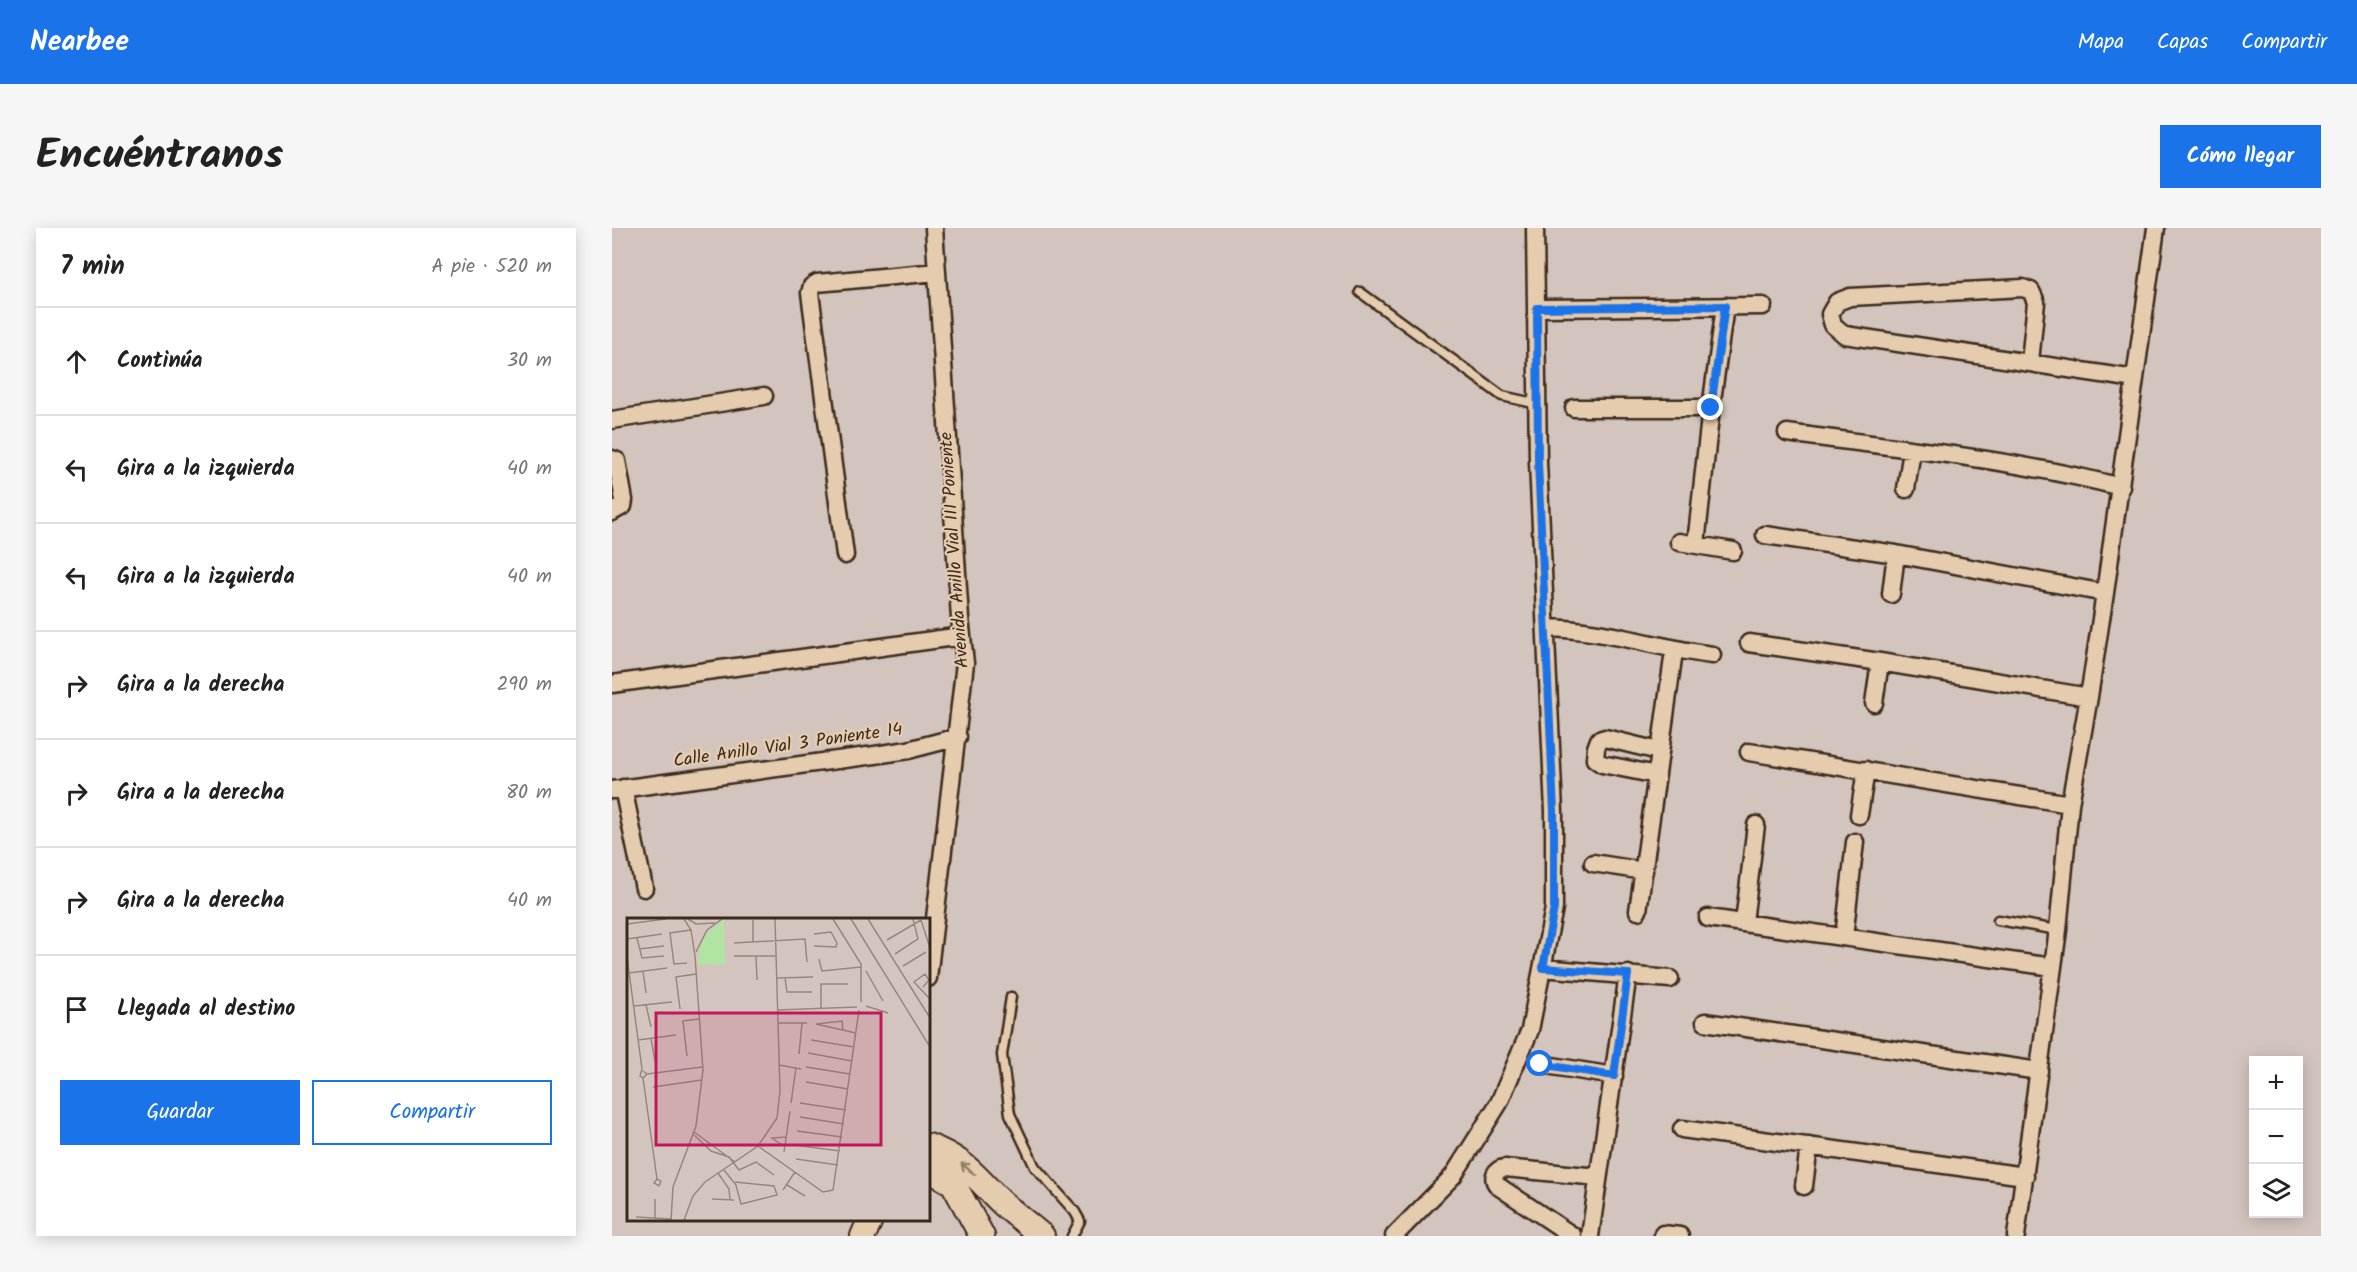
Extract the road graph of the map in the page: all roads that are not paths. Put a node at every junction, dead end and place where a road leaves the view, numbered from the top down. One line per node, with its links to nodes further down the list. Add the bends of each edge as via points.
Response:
1 (934, 228): 4 (street, Avenida Anillo Vial III Poniente)
2 (1535, 228): 8 (street)
3 (2156, 228): 10 (street)
4 (937, 272): 27 (street, via 812,286); 31 (street, Avenida Anillo Vial III Poniente)
5 (1360, 292): 12 (lane, via 1502,396)
6 (1725, 306): 7 (street); 8 (street); 14 (street)
7 (1763, 306)
8 (1537, 308): 12 (street)
9 (2030, 362): 9 (street, via 2036,302 2031,291 2023,288 1850,297 1837,302 1830,314 1833,326 1845,335); 10 (street)
10 (2135, 379): 19 (street)
11 (764, 396): 15 (street)
12 (1538, 404): 30 (street)
13 (1574, 408): 14 (street)
14 (1711, 408): 24 (street)
15 (612, 420)
16 (1787, 433): 17 (street)
17 (1911, 450): 19 (street, via 1991,461); 20 (street)
18 (612, 459): 21 (street, via 617,461 624,500 623,506)
19 (2121, 487): 28 (street)
20 (1906, 489)
21 (612, 512)
22 (1765, 535): 26 (street)
23 (1679, 542): 24 (street)
24 (1696, 544): 25 (street)
25 (1733, 551)
26 (1896, 554): 28 (street); 29 (street)
27 (845, 555)
28 (2105, 593): 37 (street)
29 (1891, 594)
30 (1547, 627): 33 (street, via 1577,628); 60 (street, via 1554,908)
31 (962, 636): 36 (street); 39 (street, Avenida Anillo Vial III Poniente, via 965,663)
32 (1749, 643): 35 (street)
33 (1674, 651): 34 (street); 40 (street)
34 (1712, 655)
35 (1880, 662): 37 (street); 38 (street)
36 (612, 684)
37 (2090, 697): 45 (street)
38 (1874, 704)
39 (957, 737): 44 (street, Calle Anillo Vial 3 Poniente 14, via 908,750); 58 (street, Avenida Anillo Vial III Poniente)
40 (1659, 751): 43 (street); 43 (street, via 1605,738 1599,740 1595,759 1602,764)
41 (1749, 752): 42 (street)
42 (1866, 770): 45 (street); 46 (street)
43 (1657, 775): 50 (street)
44 (618, 789): 51 (street, Calle Anillo Vial 3 Poniente 14)
45 (2070, 804): 56 (street)
46 (1859, 816)
47 (1756, 825): 55 (street)
48 (1855, 842): 57 (street)
49 (1593, 862): 50 (street)
50 (1644, 871): 52 (street)
51 (644, 888)
52 (1638, 911)
53 (1708, 918): 55 (street)
54 (1998, 920): 56 (lane)
55 (1744, 922): 57 (street)
56 (2058, 930): 59 (street)
57 (1844, 937): 59 (street)
58 (930, 961)
59 (2053, 967): 66 (street)
60 (1543, 968): 61 (street); 82 (street, via 1530,1030 1499,1103 1453,1176)
61 (1628, 974): 62 (street); 67 (street)
62 (1670, 980)
63 (1011, 997): 81 (lane, via 1002,1055 1011,1114 1035,1167 1080,1221)
64 (1705, 1022): 66 (street)
65 (1540, 1064): 67 (street)
66 (2039, 1071): 72 (street)
67 (1614, 1076): 73 (street)
68 (1682, 1129): 69 (street)
69 (1809, 1146): 72 (street); 74 (street)
70 (930, 1147): 75 (street, one-way to 70, via 966,1166)
71 (930, 1169): 77 (street, via 953,1182)
72 (2025, 1176): 86 (street)
73 (1598, 1177): 83 (street, via 1505,1168 1495,1174 1498,1186); 84 (street)
74 (1804, 1186)
75 (1003, 1203): 77 (street, via 995,1200 982,1206); 80 (street)
76 (870, 1221): 79 (street)
77 (979, 1229)
78 (1663, 1234): 85 (street)
79 (863, 1236)
80 (1042, 1236)
81 (1072, 1236)
82 (1394, 1236)
83 (1573, 1236)
84 (1590, 1236)
85 (1680, 1236)
86 (2016, 1236)

